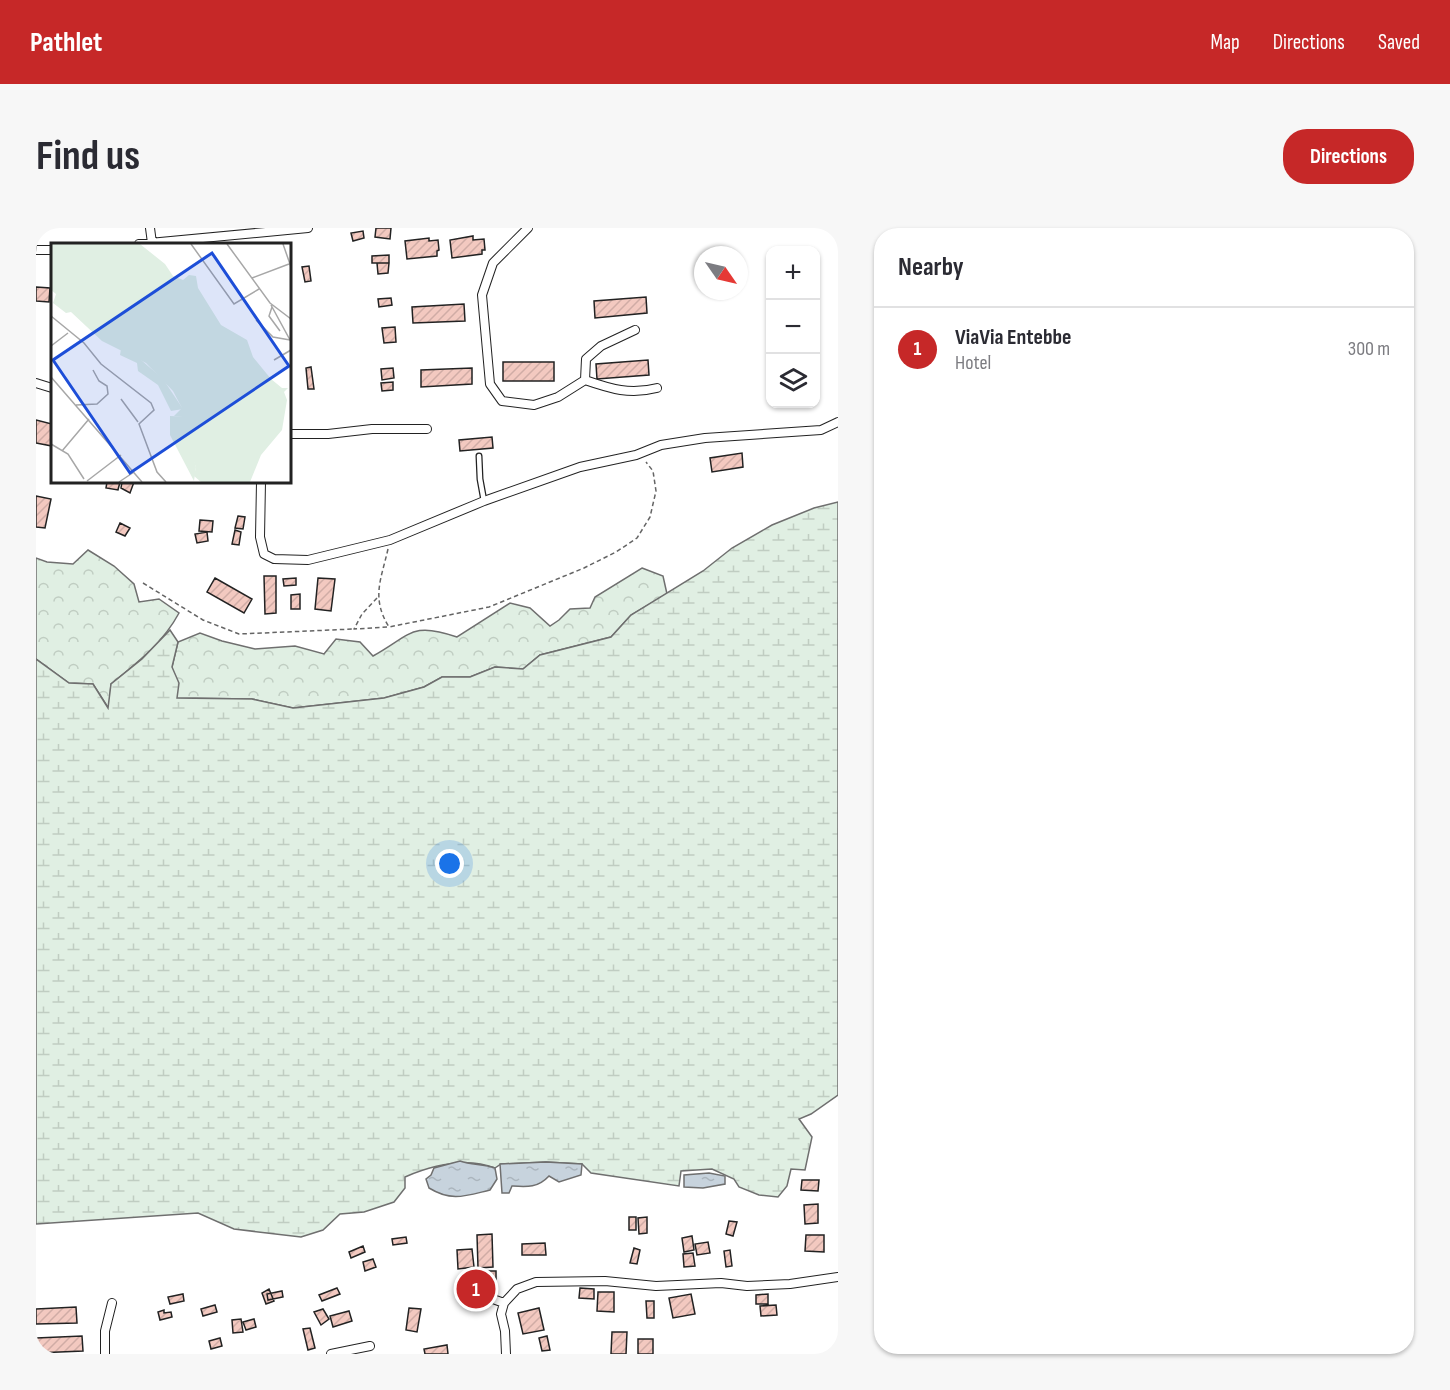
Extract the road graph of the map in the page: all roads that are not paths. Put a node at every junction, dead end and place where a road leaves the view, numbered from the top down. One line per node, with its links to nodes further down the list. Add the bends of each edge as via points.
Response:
1 (150, 228): 4 (street)
2 (308, 228): 4 (street)
3 (528, 228): 6 (street, via 493,263 482,295 490,384 502,401 534,405 558,397)
4 (152, 243)
5 (635, 330): 6 (street, via 601,346 586,359)
6 (585, 380): 8 (street, via 613,390 643,392)
7 (36, 383): 9 (street)
8 (657, 387)
9 (51, 388)
10 (838, 422): 15 (street, via 821,429 661,445 580,467)
11 (427, 429): 12 (street)
12 (291, 434)
13 (479, 456): 15 (lane)
14 (261, 483): 15 (street, via 260,537 264,554 274,559 308,560 390,540)
15 (484, 501)
16 (838, 1276): 19 (street, via 747,1286 536,1282 517,1289)
17 (479, 1294): 19 (street)
18 (112, 1303): 21 (street, via 105,1331)
19 (504, 1303): 23 (street, via 501,1314)
20 (370, 1346): 22 (street)
21 (105, 1354)
22 (331, 1354)
23 (506, 1354)

